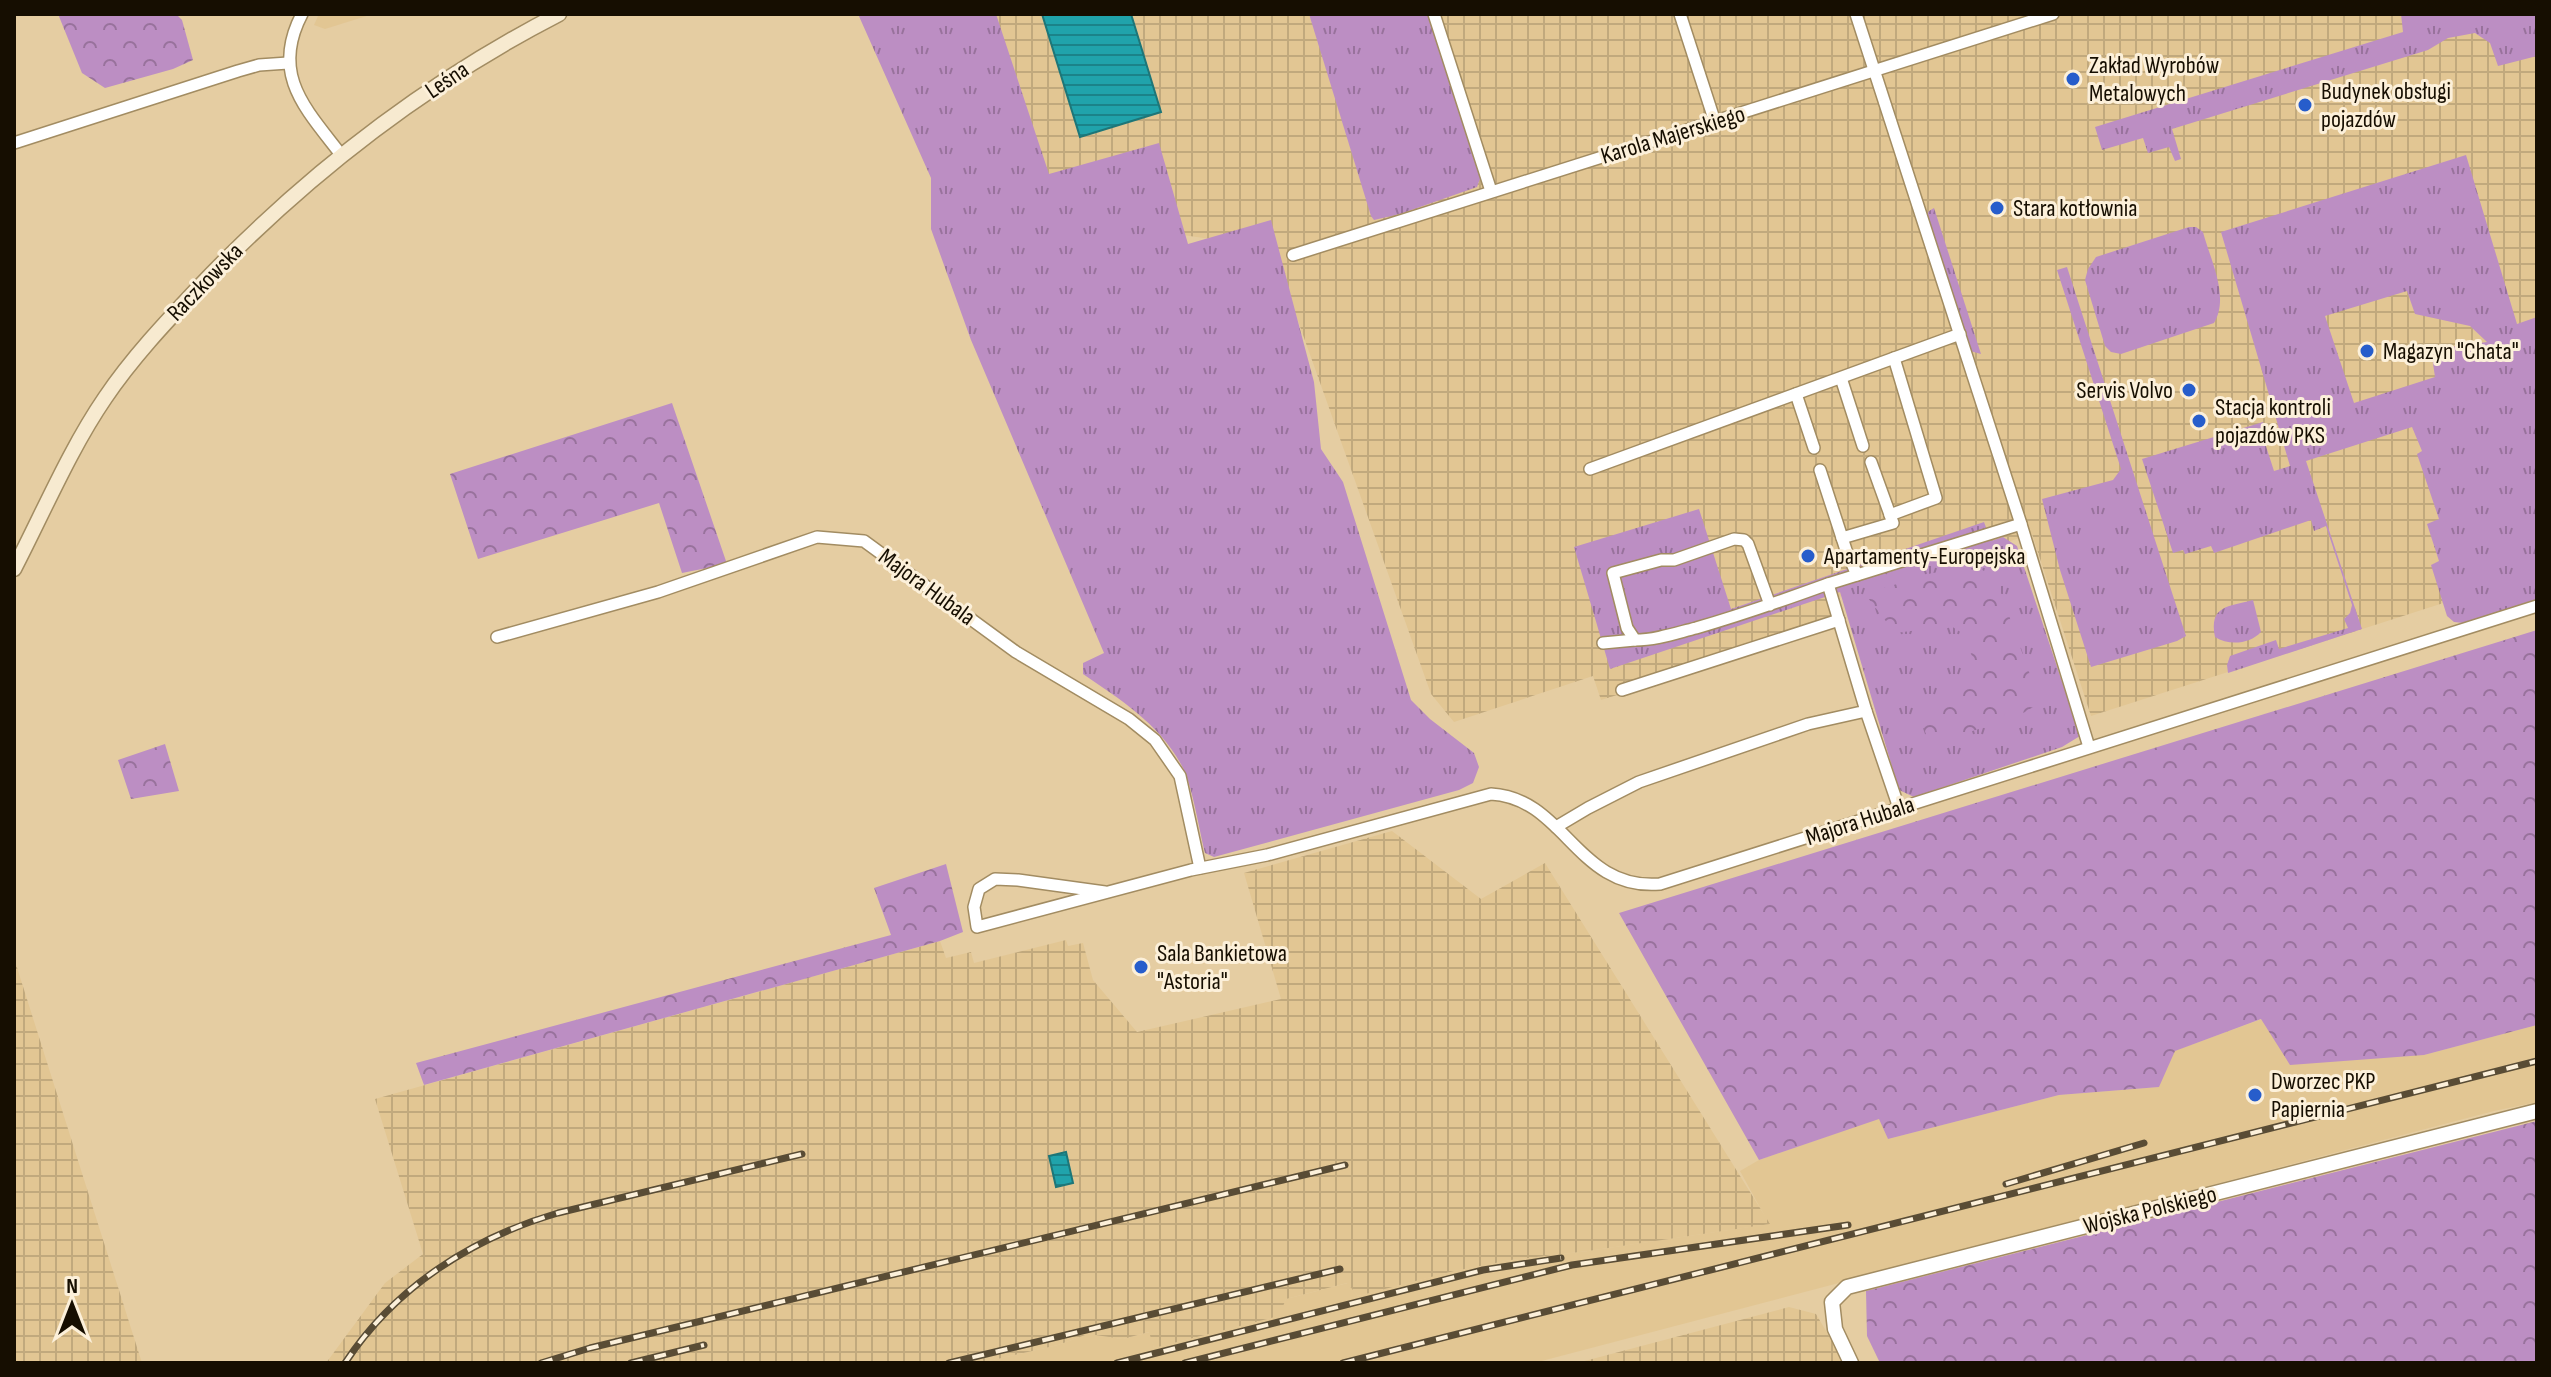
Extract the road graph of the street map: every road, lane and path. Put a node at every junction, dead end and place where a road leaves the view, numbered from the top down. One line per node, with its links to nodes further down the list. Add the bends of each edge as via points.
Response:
1 (302, 14): 7 (street)
2 (559, 14): 11 (main road, Leśna, via 437,86)
3 (1434, 14): 12 (street)
4 (1680, 14): 9 (street)
5 (1856, 14): 8 (street)
6 (2053, 14): 8 (street, Karola Majerskiego)
7 (288, 63): 10 (street, via 249,68); 11 (street, via 302,103)
8 (1875, 72): 9 (street, Karola Majerskiego); 14 (street)
9 (1715, 122): 12 (street, Karola Majerskiego)
10 (14, 143)
11 (342, 156): 26 (main road, Raczkowska, via 218,268 127,368 82,437)
12 (1491, 191): 13 (street, Karola Majerskiego)
13 (1293, 255)
14 (1960, 334): 15 (street); 24 (street)
15 (1894, 358): 16 (street); 23 (street, via 1936,498)
16 (1841, 378): 17 (street); 18 (street)
17 (1796, 394): 19 (street); 21 (street)
18 (1863, 446)
19 (1814, 448)
20 (1871, 462): 23 (street)
21 (1590, 469)
22 (1820, 470): 25 (street)
23 (1890, 515): 25 (street, via 1893,523)
24 (2021, 524): 27 (street); 37 (street)
25 (1842, 538): 27 (street)
26 (14, 569)
27 (1857, 575): 28 (street)
28 (1828, 584): 29 (street); 31 (street)
29 (1770, 605): 33 (street); 33 (street, via 1748,544 1734,539 1613,573)
30 (2537, 606): 37 (street, Majora Hubala)
31 (1839, 620): 35 (street); 36 (street)
32 (497, 637): 40 (street, Majora Hubala, via 658,592 817,537 864,541 1016,652 1155,740 1180,776)
33 (1635, 640): 34 (street)
34 (1603, 643)
35 (1622, 690)
36 (1866, 711): 38 (street); 39 (street, via 1808,724 1639,782)
37 (2089, 747): 38 (street, Majora Hubala)
38 (1899, 808): 39 (street, Majora Hubala, via 1676,880 1645,885 1605,872)
39 (1556, 827): 40 (street, Majora Hubala, via 1521,800 1491,794)
40 (1200, 868): 41 (street, Majora Hubala)
41 (1105, 892): 41 (street, Majora Hubala, via 995,879 979,889 974,907 977,927)
42 (2537, 1111): 43 (street, Wojska Polskiego, via 1847,1287 1832,1302 1835,1329)
43 (1851, 1363)

